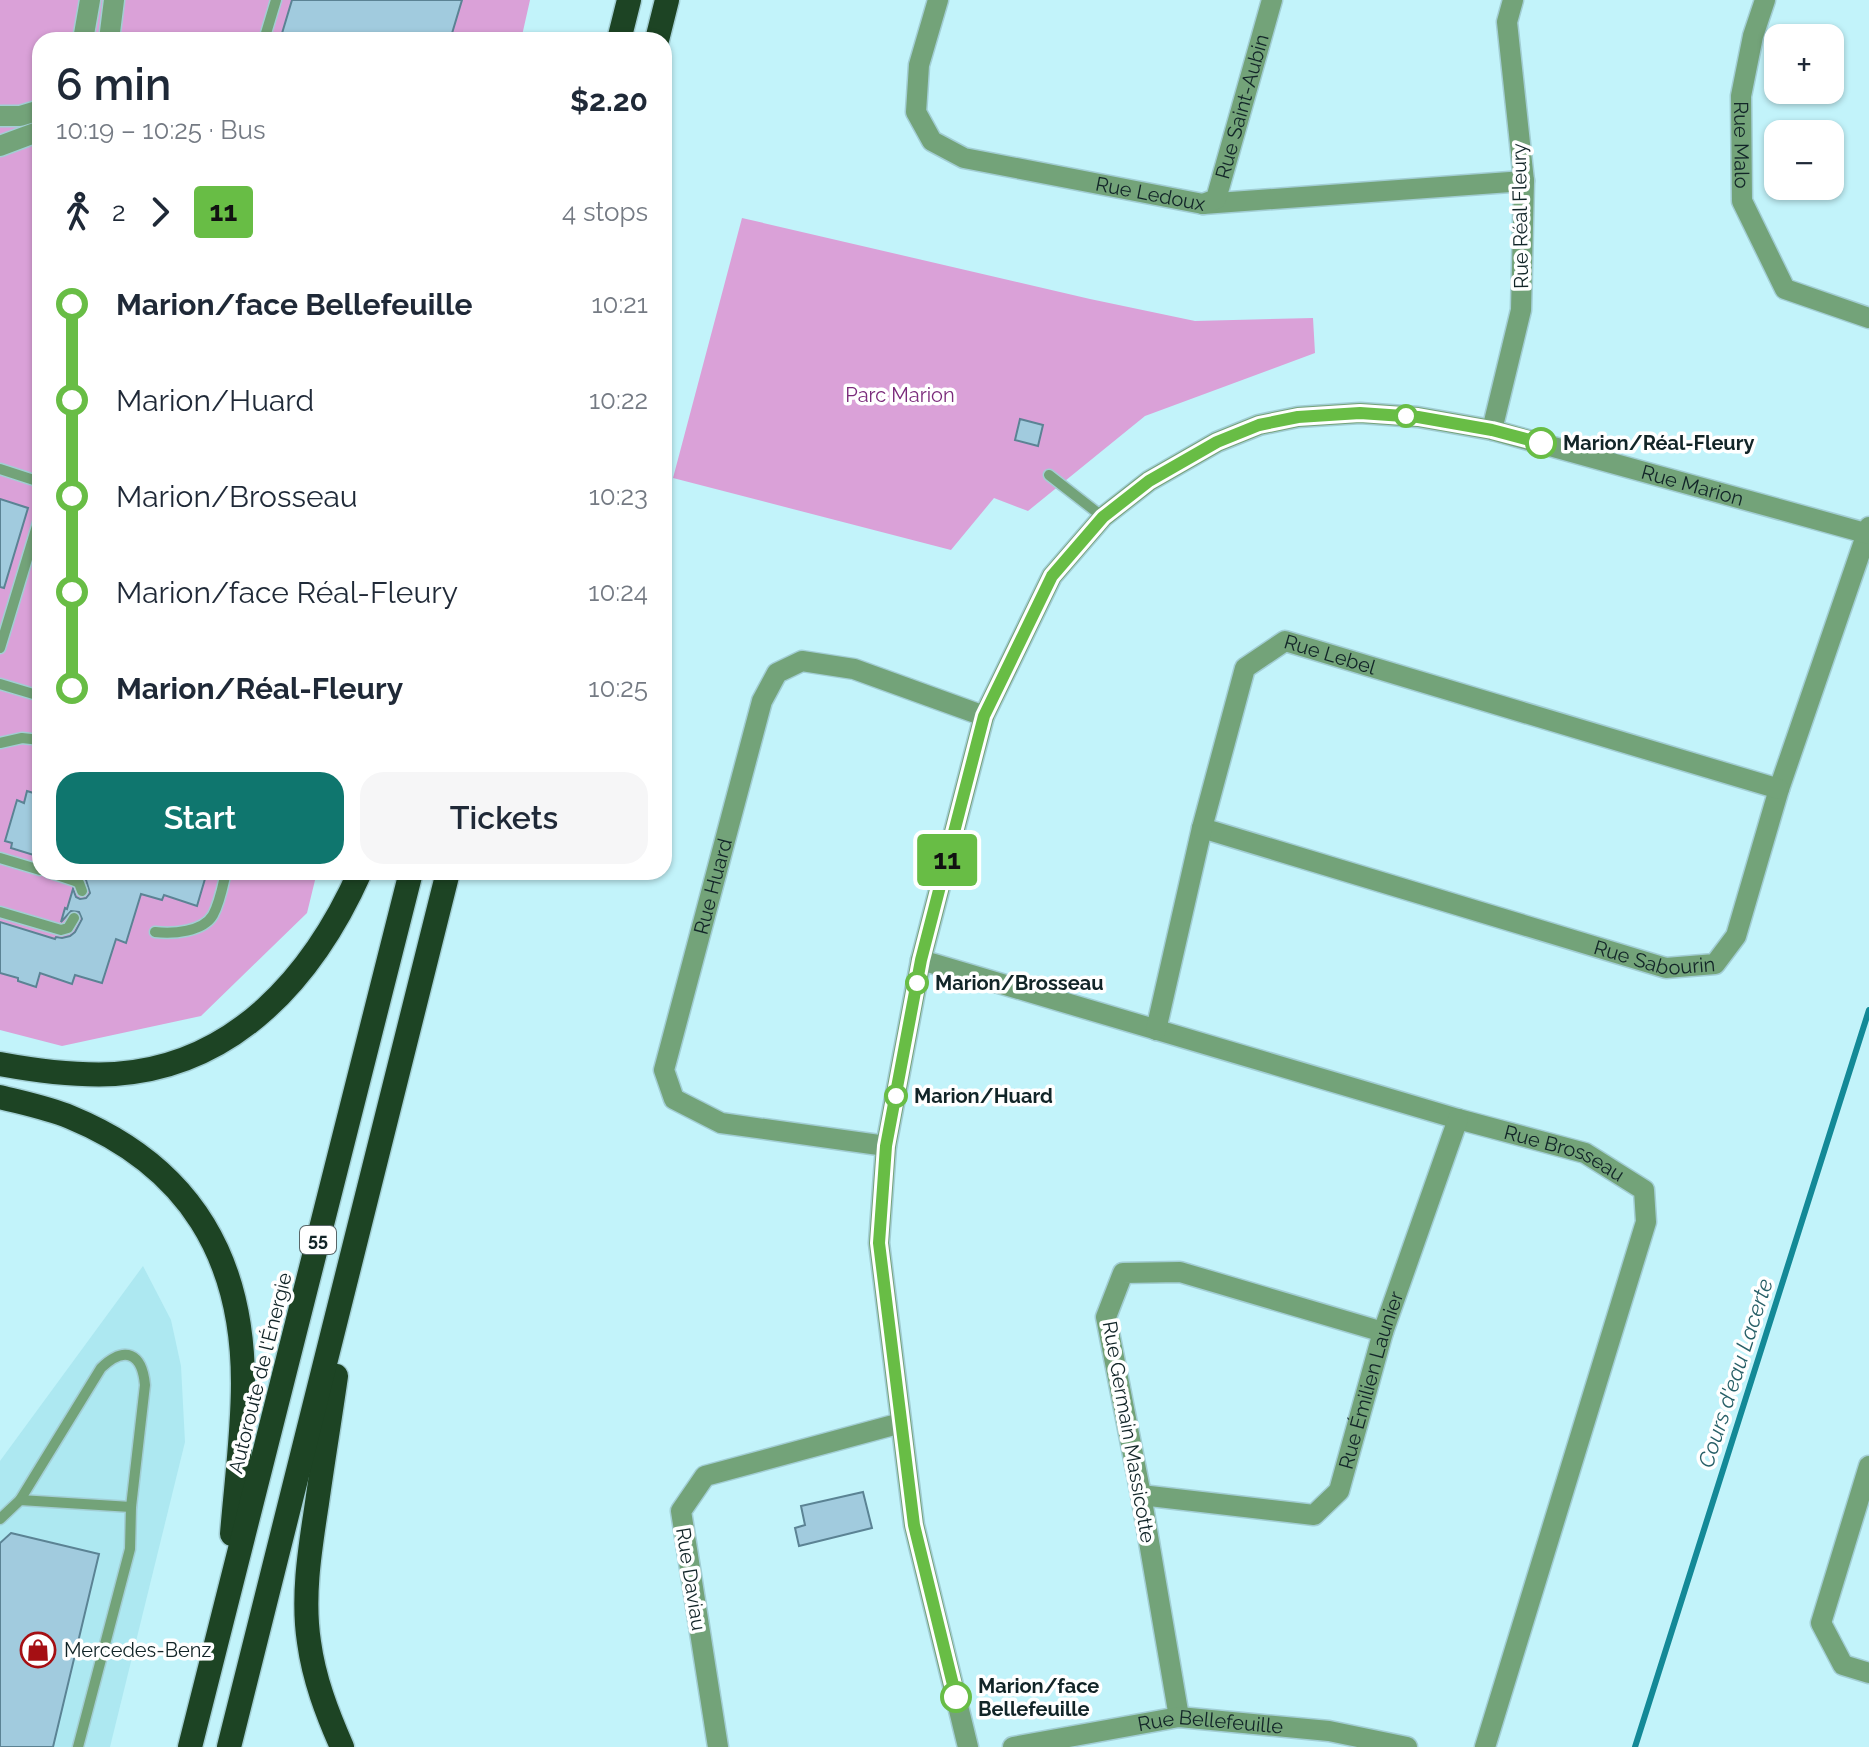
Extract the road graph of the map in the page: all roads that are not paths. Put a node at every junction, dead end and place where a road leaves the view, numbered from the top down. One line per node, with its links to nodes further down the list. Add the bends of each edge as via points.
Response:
1 (90, 0): 10 (street)
2 (114, 0): 11 (street)
3 (276, 0): 12 (lane)
4 (629, 0): 13 (highway)
5 (667, 0): 14 (highway)
6 (938, 0): 20 (street, Rue Ledoux, via 919,65 916,112 932,141 964,158)
7 (1272, 0): 20 (street, Rue Saint-Aubin, via 1216,199)
8 (1513, 0): 19 (street, Rue Réal Fleury, via 1507,22)
9 (1765, 0): 21 (street, Rue Malo, via 1741,96 1742,201 1785,289)
10 (84, 32)
11 (110, 32)
12 (266, 32)
13 (621, 32)
14 (659, 32)
15 (32, 112): 16 (street)
16 (0, 116)
17 (32, 134): 18 (street)
18 (0, 146)
19 (1524, 181): 20 (street, Rue Ledoux); 22 (street, Rue Réal Fleury, via 1521,310)
20 (1203, 204)
21 (1869, 318)
22 (1492, 430): 26 (street, Rue Marion, via 1360,413 1259,425 1149,481); 27 (street, Rue Marion)
23 (0, 469): 25 (lane)
24 (1049, 475): 26 (lane)
25 (32, 479)
26 (1103, 517): 32 (street, Rue Marion, via 1052,576)
27 (1868, 532): 35 (street, Rue Sabourin)
28 (32, 542): 29 (lane)
29 (0, 648)
30 (0, 684): 31 (lane)
31 (32, 694)
32 (984, 716): 48 (street, Rue Marion); 53 (street, Rue Huard, via 854,669 802,661 777,673 762,701 664,1070 674,1099 721,1123)
33 (32, 739): 34 (lane)
34 (0, 743)
35 (1779, 789): 36 (street, Rue Sabourin, via 1736,936 1715,964 1666,968); 36 (street, Rue Lebel, via 1285,641 1245,668)
36 (1202, 828): 49 (street, Rue Lebel)
37 (0, 858): 38 (lane)
38 (32, 868)
39 (72, 880): 44 (lane)
40 (224, 880): 47 (lane, via 209,920 184,931)
41 (356, 880): 50 (highway, via 325,939 291,983 250,1022 205,1051 115,1074)
42 (409, 880): 62 (highway, Autoroute de l'Énergie / 55)
43 (446, 880): 54 (highway, 55)
44 (82, 891)
45 (0, 912): 46 (lane, via 61,930)
46 (74, 918)
47 (155, 932)
48 (921, 960): 49 (street, Rue Brosseau); 53 (street, Rue Marion)
49 (1156, 1030): 52 (street, Rue Brosseau)
50 (0, 1064)
51 (0, 1097): 62 (highway, via 68,1116 139,1155 187,1201 211,1236 234,1297 243,1383)
52 (1458, 1119): 55 (street, Rue Émilien Launier); 73 (street, Rue Brosseau, via 1585,1153 1644,1190 1646,1222)
53 (886, 1146): 56 (street, Rue Marion, via 879,1243)
54 (357, 1235): 67 (highway, 55); 68 (highway, via 306,1599 316,1677)
55 (1383, 1332): 58 (street, Rue Émilien Launier, via 1339,1491 1314,1515); 58 (street, Rue Germain Massicotte, via 1180,1272 1123,1273 1106,1317)
56 (901, 1423): 69 (street, Rue Daviau, via 705,1476 681,1511); 70 (street, Rue Marion, via 914,1525)
57 (1869, 1466): 63 (street, via 1821,1623 1843,1665)
58 (1141, 1495): 64 (street, Rue Germain Massicotte)
59 (20, 1500): 60 (lane); 60 (lane, via 101,1368 128,1354 138,1361 145,1385); 61 (lane)
60 (131, 1507): 65 (lane, via 130,1549)
61 (0, 1519)
62 (225, 1608): 66 (highway, Autoroute de l'Énergie / 55)
63 (1869, 1673)
64 (1179, 1717): 71 (street, Rue Bellefeuille); 72 (street, Rue Bellefeuille, via 1329,1731)
65 (78, 1747)
66 (190, 1747)
67 (229, 1747)
68 (342, 1747)
69 (718, 1747)
70 (968, 1747)
71 (1013, 1747)
72 (1407, 1747)
73 (1485, 1747)

